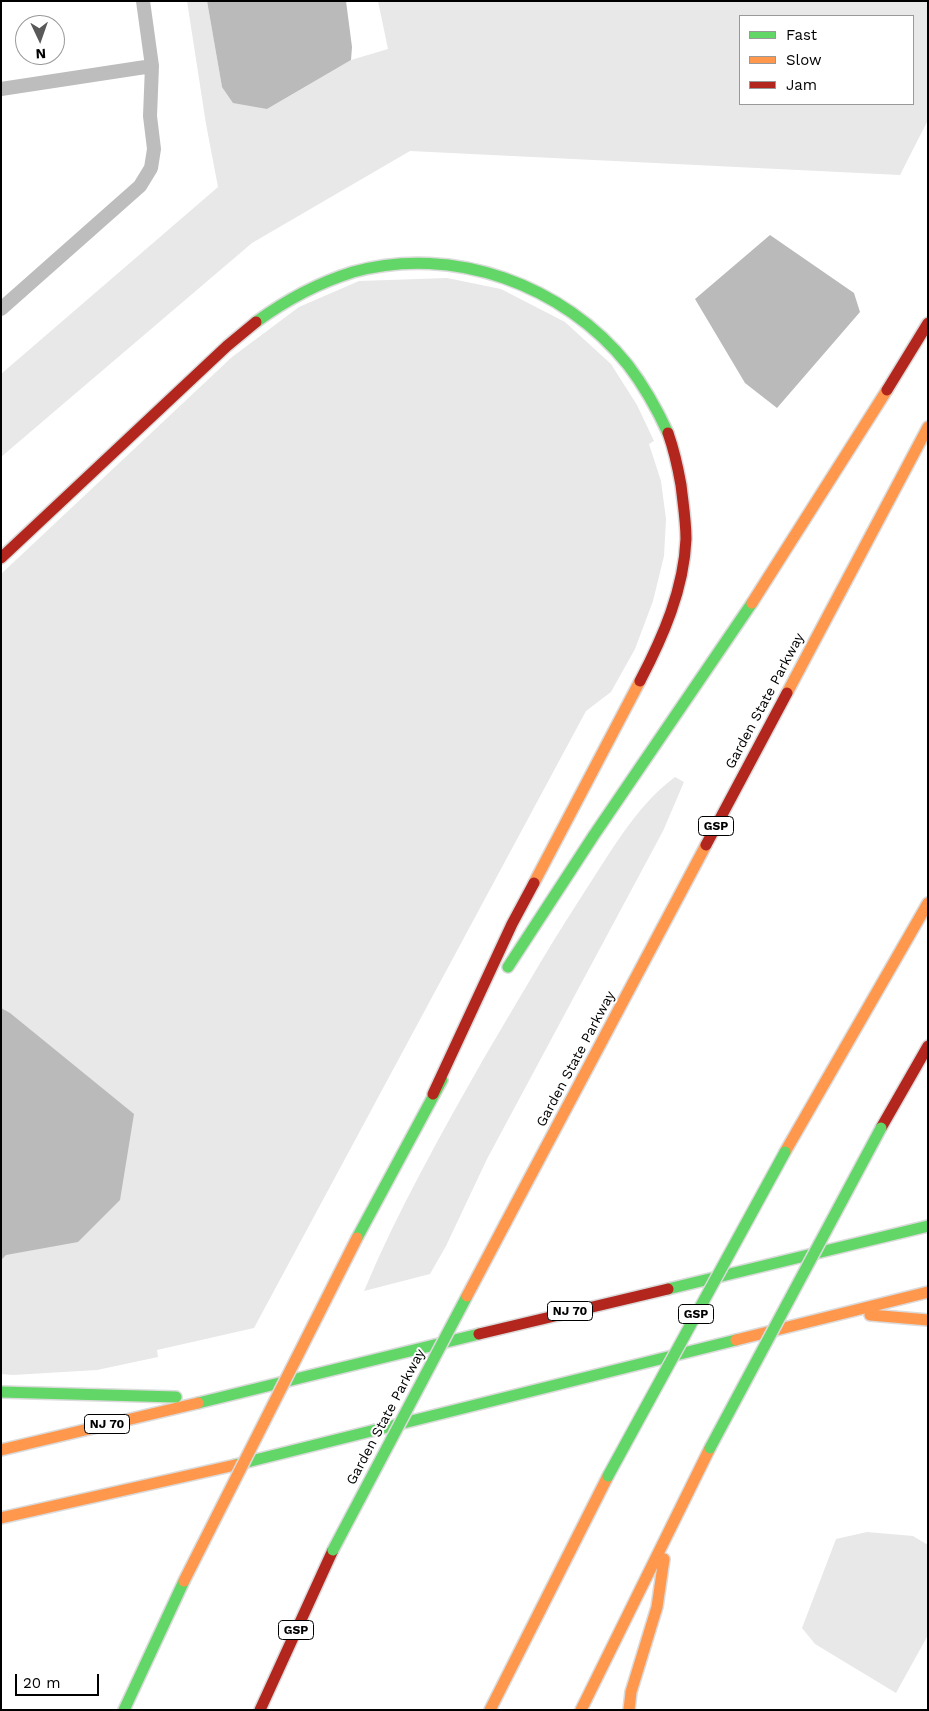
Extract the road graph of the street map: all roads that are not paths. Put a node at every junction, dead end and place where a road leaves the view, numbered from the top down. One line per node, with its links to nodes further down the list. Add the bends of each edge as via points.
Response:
1 (143, 1): 2 (lane)
2 (152, 66): 3 (lane); 4 (lane, via 150,116 154,150 151,168 140,186)
3 (1, 89)
4 (1, 309)
5 (928, 323): 9 (highway, via 810,513 582,852)
6 (928, 427): 23 (highway, Garden State Parkway / GSP, bridge, via 333,1550)
7 (1, 558): 12 (highway, via 260,318 296,295 337,277 379,267 445,266 522,284 570,311 593,329 638,379 668,433 678,467 686,525 677,595 656,650 512,924)
8 (928, 903): 24 (highway, GSP, bridge, via 785,1152 608,1476)
9 (505, 974)
10 (490, 998): 12 (highway)
11 (928, 1046): 21 (highway, bridge, via 710,1448)
12 (434, 1094): 22 (highway, bridge, via 357,1238 184,1581)
13 (928, 1226): 18 (highway, NJ 70)
14 (928, 1292): 15 (highway)
15 (846, 1313): 16 (highway); 20 (highway, via 274,1456)
16 (928, 1320)
17 (1, 1392): 18 (highway)
18 (213, 1398): 19 (highway, NJ 70)
19 (1, 1450)
20 (1, 1518)
21 (668, 1536): 25 (highway); 26 (highway, via 657,1607 631,1692)
22 (124, 1710)
23 (260, 1710)
24 (490, 1710)
25 (581, 1710)
26 (629, 1710)

